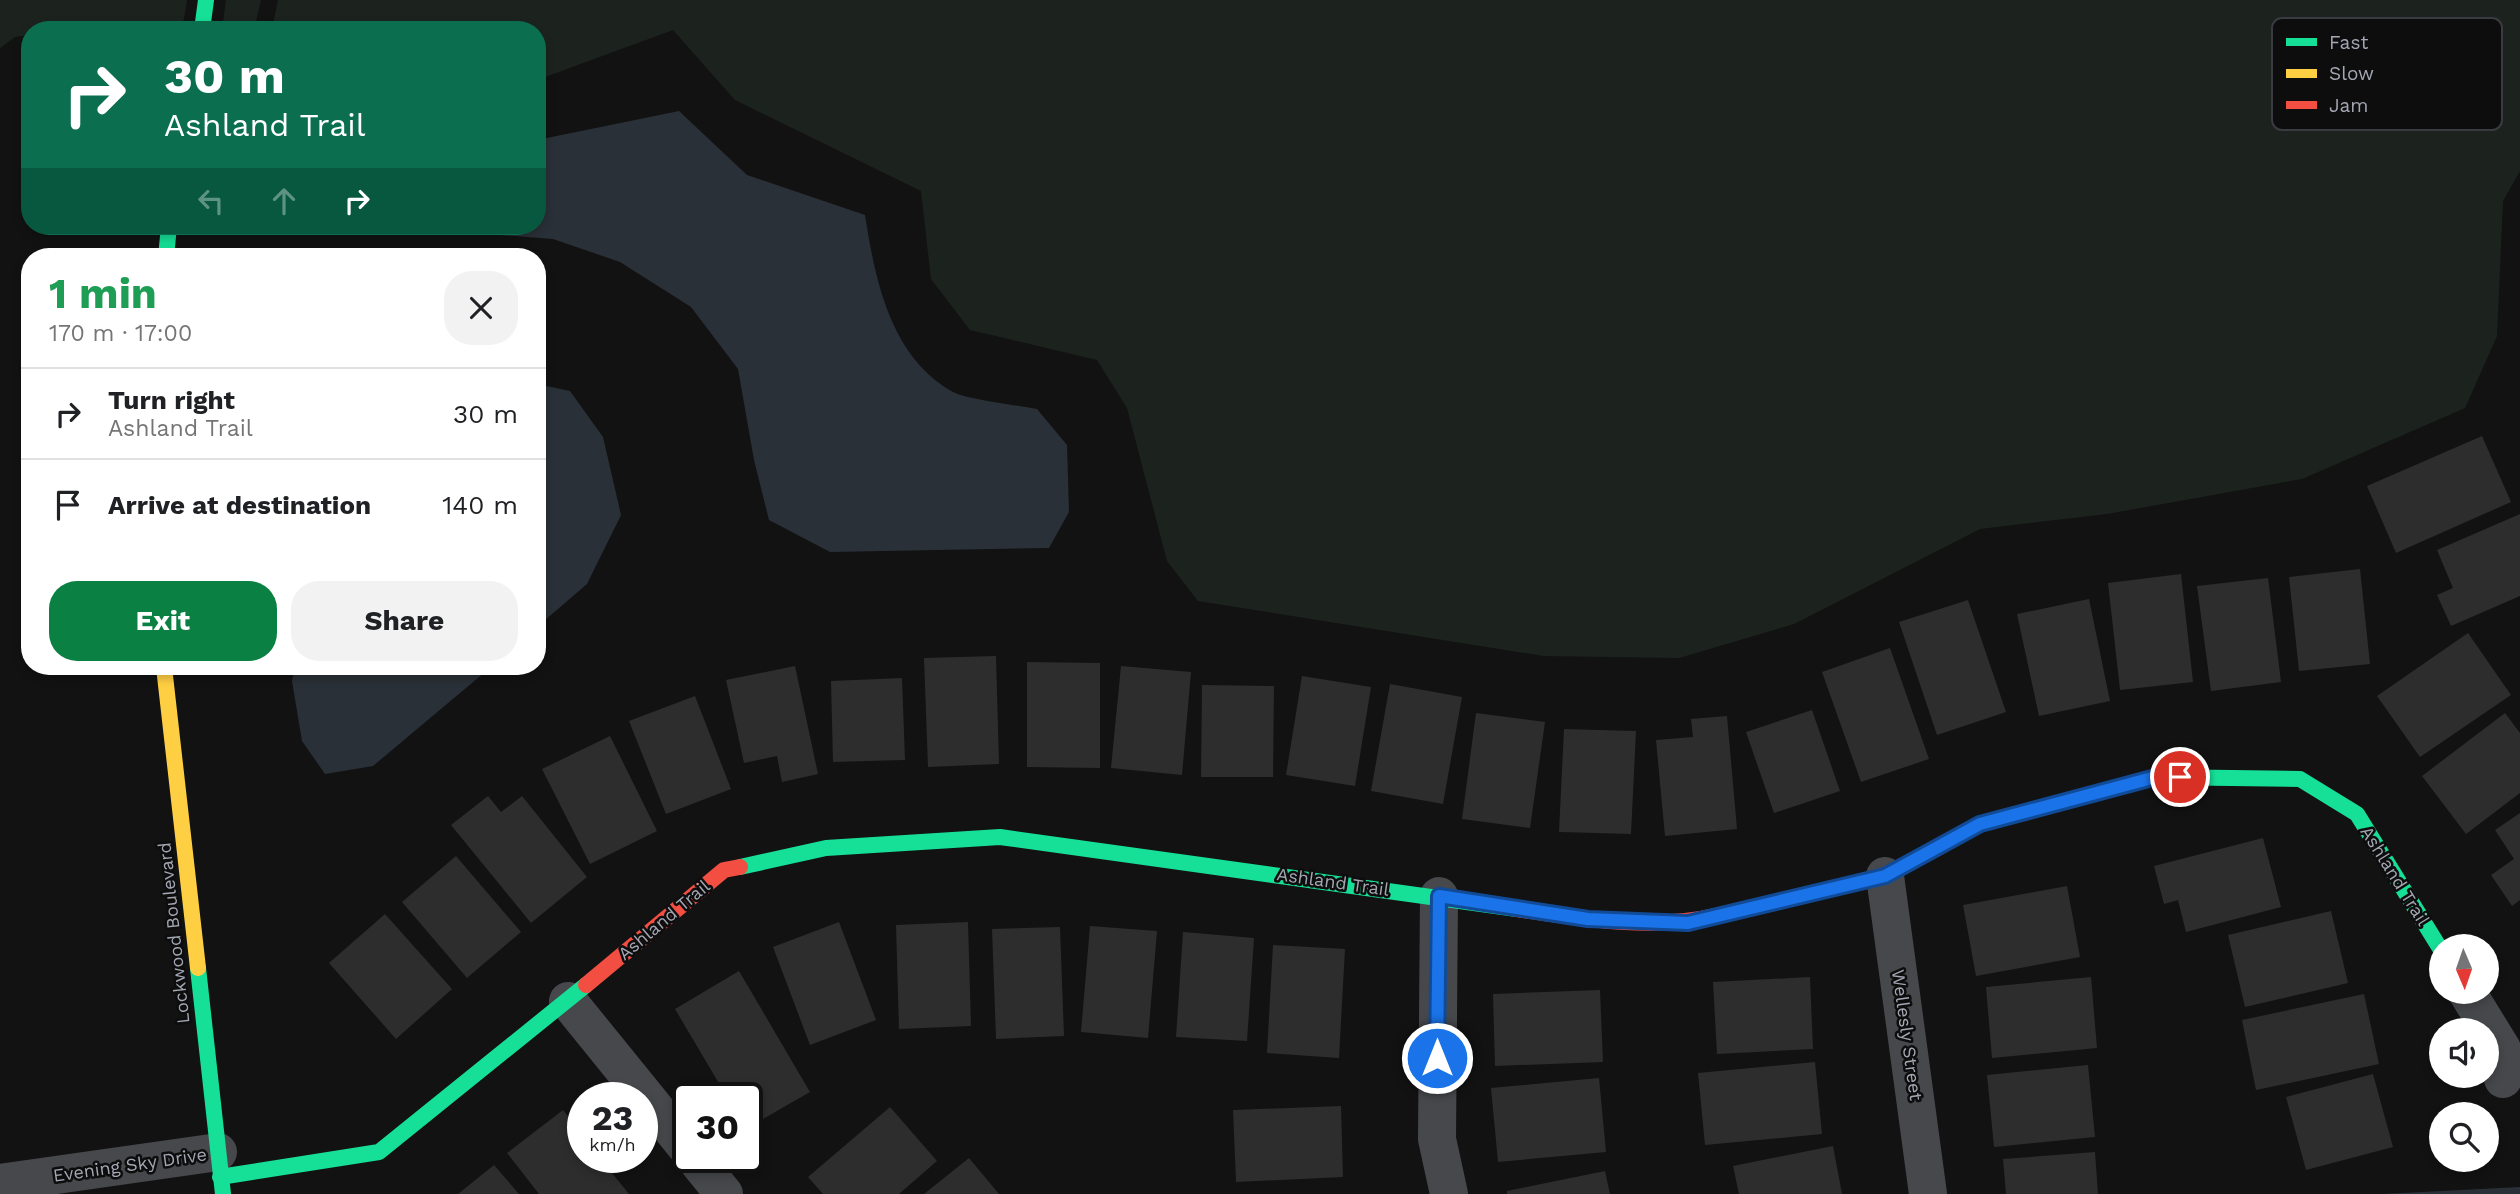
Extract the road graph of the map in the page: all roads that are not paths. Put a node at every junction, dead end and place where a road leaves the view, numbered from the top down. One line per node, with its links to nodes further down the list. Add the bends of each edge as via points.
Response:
1 (206, 0): 2 (street)
2 (203, 21)
3 (165, 675): 11 (street, Lockwood Boulevard)
4 (1885, 876): 5 (street, Ashland Trail, via 1688,923 1588,919); 6 (street, Ashland Trail, via 1980,824 2156,777 2300,779 2357,814); 17 (street, Wellesly Street)
5 (1439, 896): 7 (street, Ashland Trail, via 1000,837 826,848 724,870); 16 (street, via 1437,1139)
6 (2431, 934)
7 (568, 1001): 10 (street); 11 (street, Ashland Trail, via 379,1152)
8 (2474, 1004): 9 (street, via 2502,1049)
9 (2503, 1079)
10 (672, 1129)
11 (219, 1165): 13 (street, Evening Sky Drive); 14 (street, Lockwood Boulevard)
12 (707, 1173): 15 (street)
13 (0, 1183)
14 (223, 1194)
15 (724, 1194)
16 (1448, 1194)
17 (1928, 1194)

